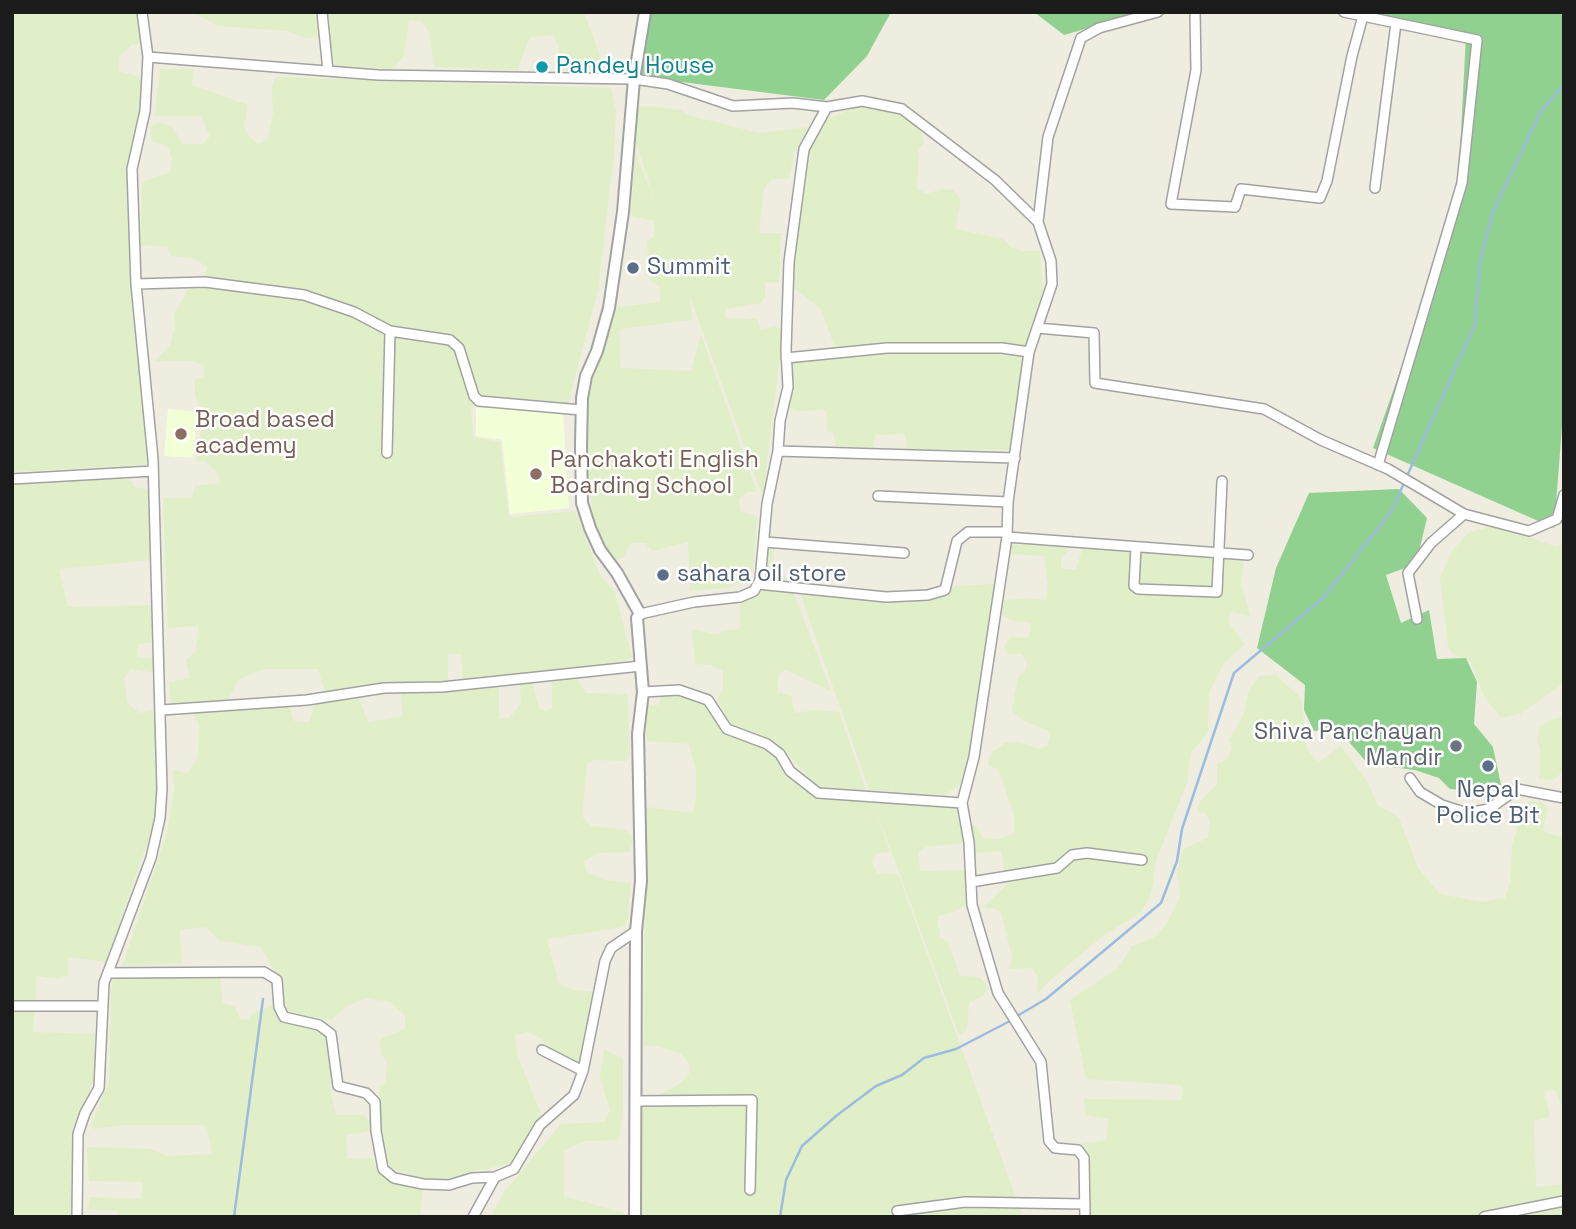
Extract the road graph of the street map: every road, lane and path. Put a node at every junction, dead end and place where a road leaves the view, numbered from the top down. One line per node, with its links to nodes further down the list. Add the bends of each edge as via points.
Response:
1 (142, 12): 9 (street)
2 (322, 12): 10 (street)
3 (645, 12): 11 (street)
4 (1158, 12): 14 (street, via 1099,28 1081,38 1048,137)
5 (1195, 12): 7 (street, via 1196,70 1171,204 1235,207 1241,189 1320,198)
6 (1345, 12): 7 (street)
7 (1363, 16): 8 (street)
8 (1396, 23): 13 (street); 24 (street, via 1477,40 1462,183)
9 (148, 57): 10 (street); 15 (street, via 145,111 132,163)
10 (328, 71): 11 (street)
11 (634, 79): 12 (street, via 668,84 733,106 793,103); 20 (street, via 610,308 586,376)
12 (827, 107): 14 (street, via 862,101 902,109 995,180); 19 (street, via 804,149 789,262)
13 (1375, 188)
14 (1038, 222): 16 (street, via 1051,261 1052,284)
15 (135, 284): 17 (street, via 205,282 289,292 335,304); 25 (street)
16 (1037, 328): 18 (street); 24 (street, via 1094,333 1095,383 1264,409)
17 (390, 331): 20 (street, via 450,340 458,348 479,401); 22 (street)
18 (1029, 352): 19 (street, via 887,348); 23 (street)
19 (786, 358): 21 (street, via 788,387)
20 (581, 410): 39 (street, via 582,503 600,550)
21 (778, 451): 23 (street); 33 (street)
22 (387, 453)
23 (1015, 458): 30 (street)
24 (1378, 465): 31 (street)
25 (153, 471): 26 (street); 43 (street)
26 (12, 479)
27 (1222, 481): 36 (street)
28 (1564, 495): 31 (street, via 1557,519 1529,531)
29 (878, 496): 30 (street)
30 (1008, 502): 32 (street)
31 (1464, 514): 40 (street, via 1431,543 1408,573)
32 (1007, 535): 34 (street); 38 (street, via 968,532 957,541 945,590 928,595 886,597); 46 (street, via 974,757)
33 (765, 542): 35 (street); 38 (street)
34 (1136, 547): 36 (street); 36 (street, via 1133,586 1148,590 1217,592)
35 (904, 553)
36 (1220, 554): 37 (street)
37 (1248, 555)
38 (758, 584): 39 (street, via 740,597)
39 (640, 614): 41 (street)
40 (1417, 619)
41 (641, 666): 42 (street); 43 (street)
42 (643, 692): 46 (street, via 679,690 708,700 727,729 767,744 790,771 818,793); 49 (street, via 638,734 641,881)
43 (162, 710): 50 (street, via 160,818 151,858)
44 (1410, 778): 45 (street, via 1420,792 1467,813 1489,809 1517,789)
45 (1564, 797)
46 (962, 803): 48 (street)
47 (1142, 860): 48 (street, via 1087,853 1072,855 1057,867)
48 (971, 882): 59 (street, via 972,905 998,993 1041,1062 1049,1141 1055,1148 1078,1150 1084,1158)
49 (636, 930): 54 (street, via 611,948 605,961); 55 (street)
50 (109, 973): 52 (street); 56 (street, via 264,972 278,980 278,1007 284,1017 331,1034 338,1086 366,1093 375,1102 380,1161 387,1174 423,1184 449,1185)
51 (12, 1006): 52 (street)
52 (102, 1006): 61 (street, via 99,1088 78,1134)
53 (542, 1050): 54 (street)
54 (583, 1070): 56 (street, via 574,1095 540,1125 521,1161)
55 (637, 1101): 57 (street, via 752,1100); 63 (street)
56 (495, 1177): 62 (street)
57 (750, 1190)
58 (1564, 1201): 65 (street)
59 (1085, 1204): 60 (street, via 965,1202); 64 (street)
60 (897, 1212)
61 (77, 1217)
62 (473, 1217)
63 (635, 1217)
64 (1085, 1217)
65 (1484, 1217)

